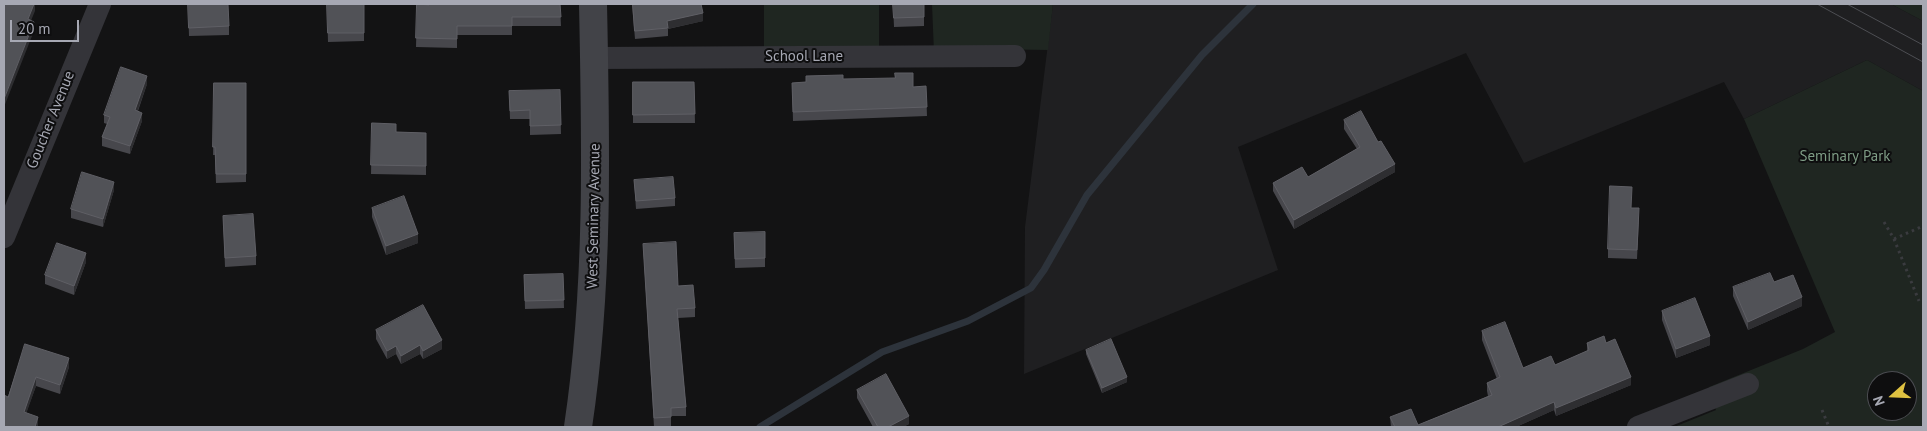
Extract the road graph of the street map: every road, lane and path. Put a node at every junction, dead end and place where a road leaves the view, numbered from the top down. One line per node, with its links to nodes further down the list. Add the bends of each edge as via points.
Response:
1 (100, 4): 7 (street, Goucher Avenue)
2 (593, 4): 4 (main road, West Seminary Avenue)
3 (1015, 56): 4 (street, School Lane)
4 (594, 58): 12 (main road, West Seminary Avenue, via 596,171 593,278)
5 (1884, 222): 8 (path)
6 (1923, 226): 8 (path)
7 (4, 237)
8 (1894, 239): 9 (path)
9 (1919, 301)
10 (1748, 384): 13 (street)
11 (1822, 410): 14 (path)
12 (578, 427)
13 (1638, 427)
14 (1829, 427)

